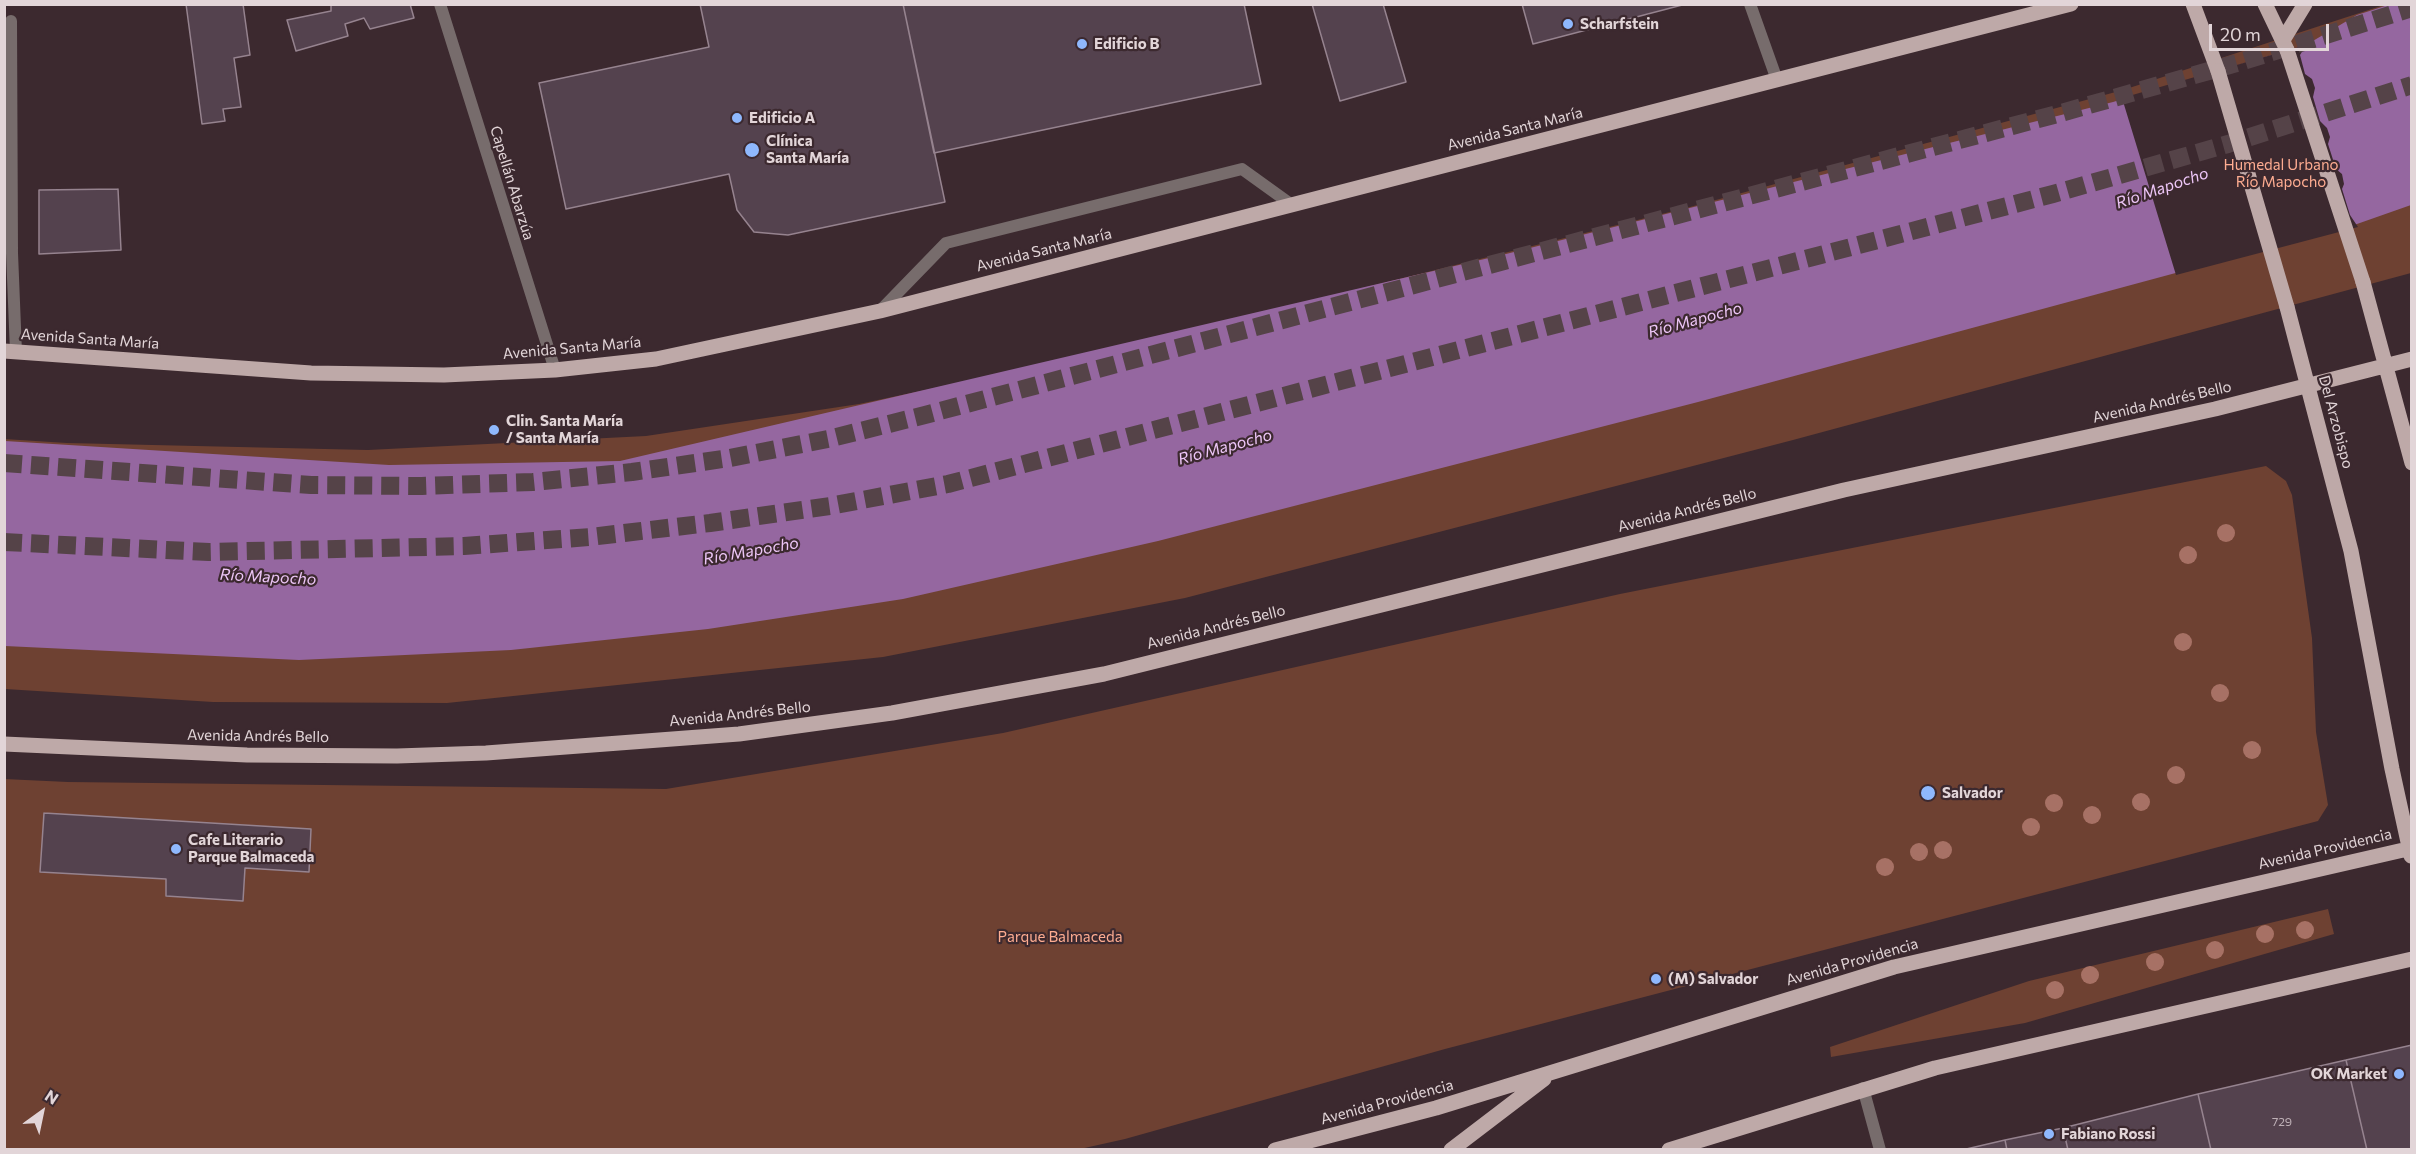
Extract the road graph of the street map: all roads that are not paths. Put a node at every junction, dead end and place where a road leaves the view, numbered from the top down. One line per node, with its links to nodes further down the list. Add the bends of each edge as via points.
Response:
1 (440, 4): 15 (street, Capellán Abarzúa)
2 (1750, 4): 9 (street)
3 (2071, 4): 9 (main road, Avenida Santa María)
4 (2193, 4): 16 (main road, Del Arzobispo, bridge, via 2218,71)
5 (2265, 4): 8 (main road)
6 (2305, 4): 8 (main road)
7 (11, 21): 12 (street)
8 (2285, 45): 14 (main road, bridge)
9 (1777, 80): 10 (main road, Avenida Santa María)
10 (1292, 205): 11 (main road, Avenida Santa María); 11 (street, via 1242,169 946,243)
11 (880, 310): 15 (main road, Avenida Santa María, via 656,358)
12 (10, 351): 15 (main road, Avenida Santa María, via 310,373 444,375)
13 (2412, 359): 14 (main road, Avenida Andrés Bello)
14 (2387, 367): 16 (main road, Avenida Andrés Bello); 17 (main road)
15 (555, 370)
16 (2309, 387): 18 (main road, Avenida Andrés Bello, via 1844,490 1104,674 892,713 739,734 486,753 248,755); 19 (main road, Del Arzobispo, via 2351,551)
17 (2412, 463)
18 (4, 744)
19 (2410, 851): 21 (main road, Avenida Providencia, via 1894,967)
20 (2412, 959): 22 (main road, via 1958,1062)
21 (1554, 1072): 23 (main road, Avenida Providencia, via 1436,1108); 24 (main road)
22 (1863, 1088): 25 (main road); 26 (street)
23 (1275, 1149)
24 (1451, 1149)
25 (1669, 1149)
26 (1880, 1149)

